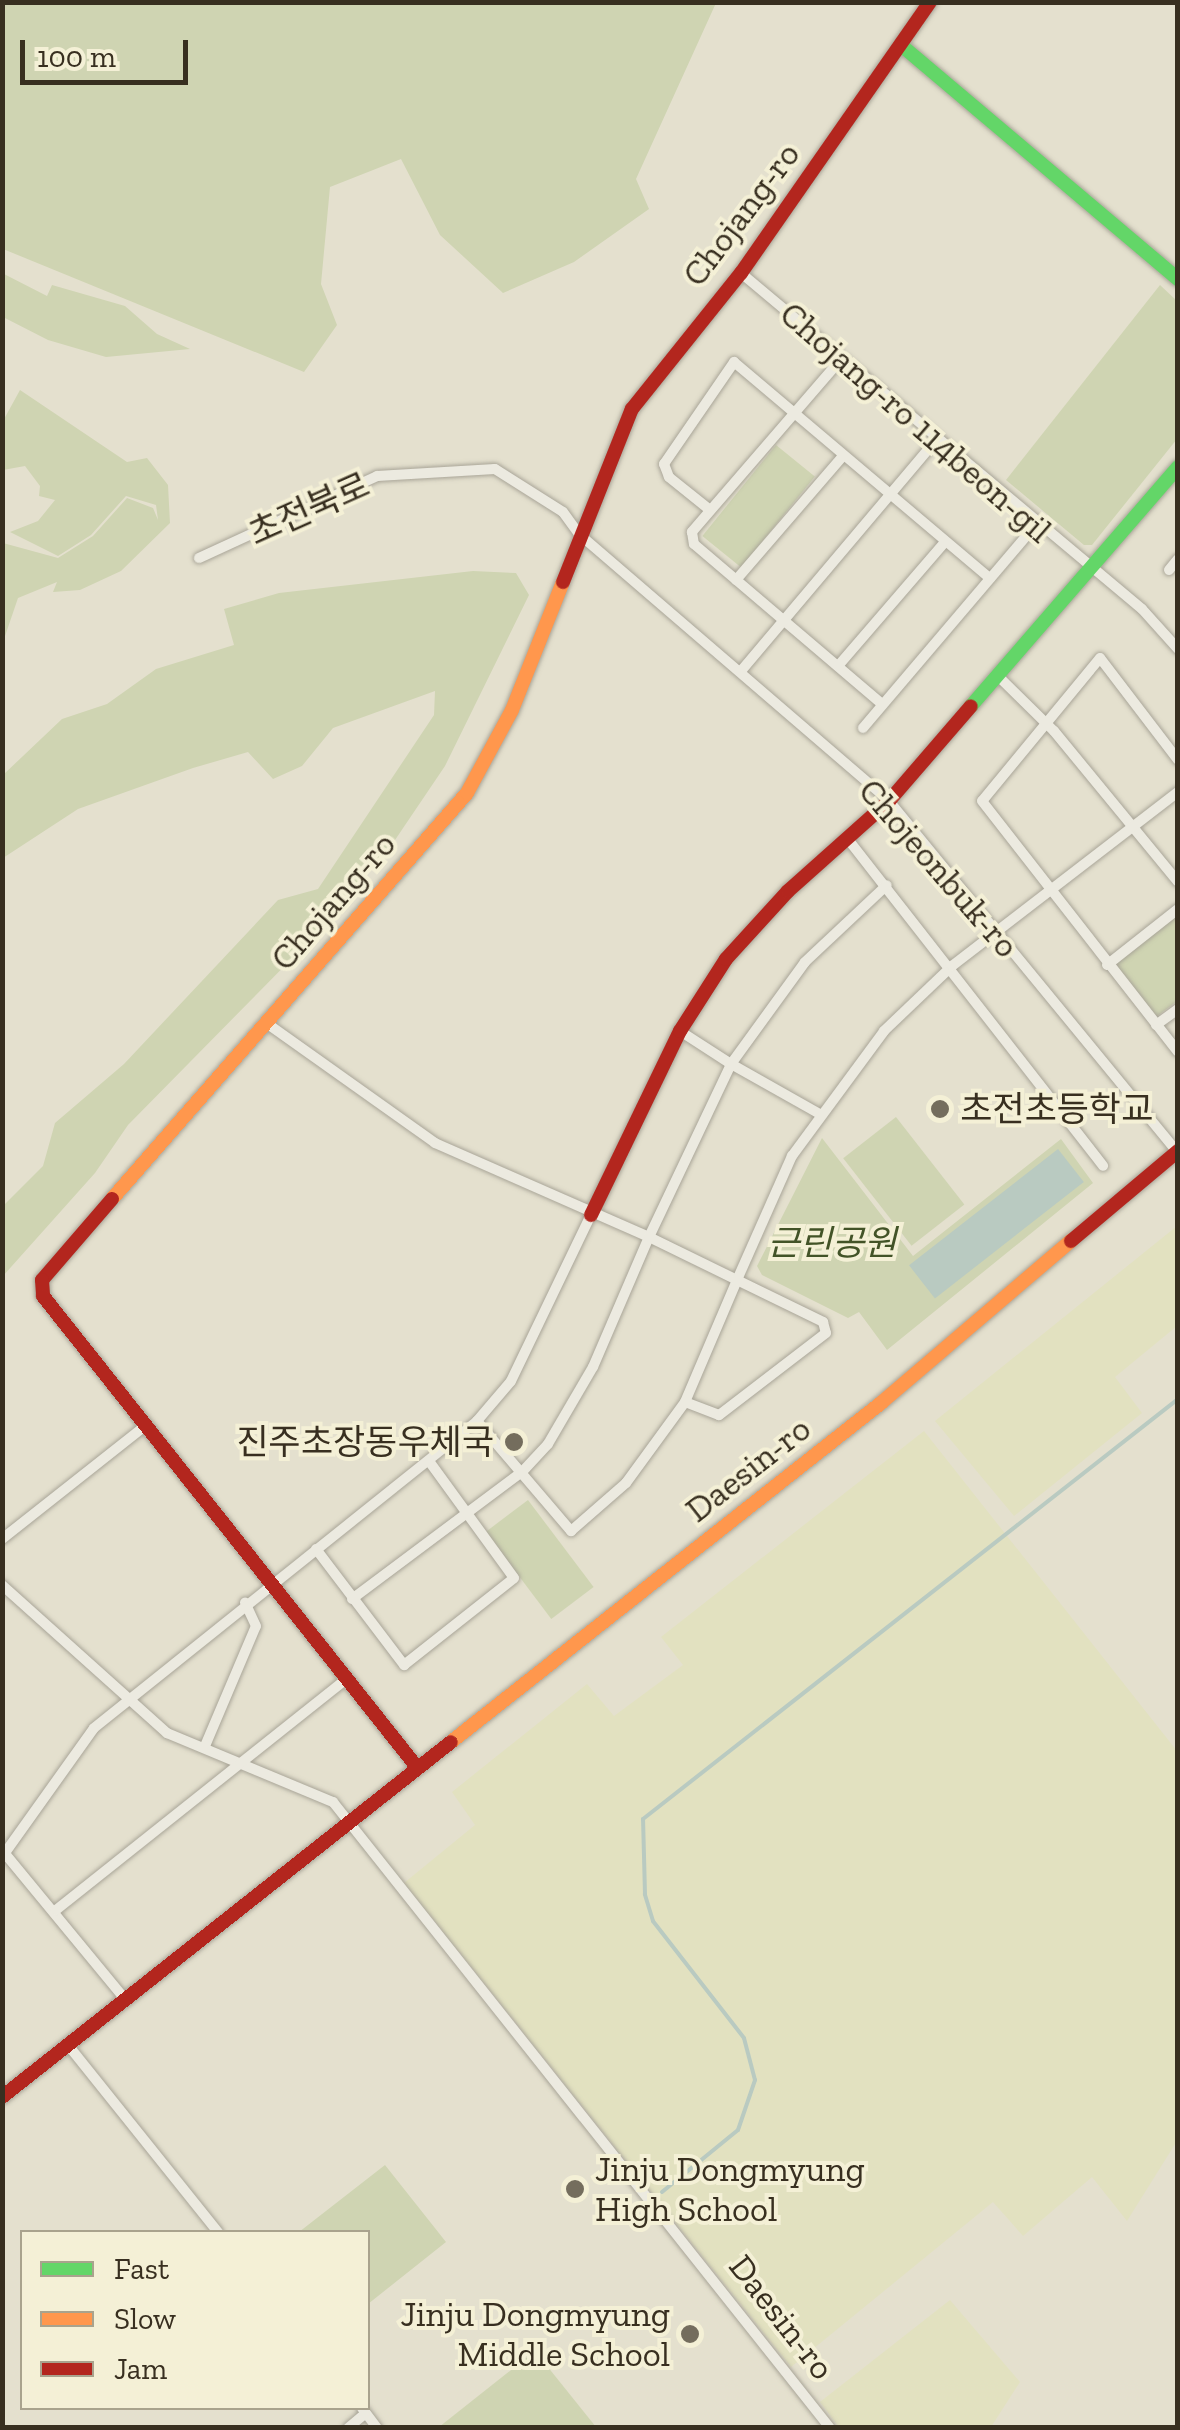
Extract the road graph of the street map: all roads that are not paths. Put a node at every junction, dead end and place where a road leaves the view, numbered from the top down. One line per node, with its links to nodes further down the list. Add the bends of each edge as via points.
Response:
1 (930, 2): 2 (street, Chojang-ro)
2 (901, 45): 3 (street, Chojang-ro); 4 (street)
3 (740, 273): 5 (street, Chojang-ro 114beon-gil); 13 (street, Chojang-ro, via 632,408)
4 (1178, 279)
5 (842, 358): 6 (street); 7 (street, Chojang-ro 114beon-gil)
6 (793, 415): 8 (street); 11 (street); 11 (street, via 734,362 725,370 664,464 669,477)
7 (936, 440): 10 (street); 12 (street, Chojang-ro 114beon-gil)
8 (843, 456): 10 (street); 20 (street)
9 (1178, 466): 18 (street)
10 (889, 495): 14 (street); 21 (street)
11 (710, 510): 20 (street, via 692,532 694,544)
12 (1036, 525): 18 (street, Chojang-ro 114beon-gil); 19 (street)
13 (579, 534): 15 (street, 초전북로, via 562,512 495,469 377,476); 24 (street, Chojeonbuk-ro); 42 (street, Chojang-ro, via 493,753 467,793)
14 (945, 542): 19 (street); 23 (street)
15 (198, 558)
16 (1178, 559): 17 (street)
17 (1169, 570)
18 (1090, 572): 22 (street, Chojang-ro 114beon-gil, via 1142,609); 25 (street)
19 (990, 578): 26 (street)
20 (736, 580): 21 (street)
21 (786, 624): 23 (street); 24 (street)
22 (1178, 649)
23 (838, 666): 26 (street)
24 (742, 671): 31 (street, Chojeonbuk-ro)
25 (1000, 677): 27 (street); 31 (street)
26 (882, 704): 28 (street)
27 (1049, 726): 29 (street, via 1100,658); 32 (street); 36 (street, via 982,800)
28 (863, 728)
29 (1178, 760)
30 (1178, 792): 32 (street)
31 (889, 800): 33 (street); 38 (street, Chojeonbuk-ro)
32 (1134, 826): 34 (street); 36 (street)
33 (847, 838): 35 (street); 44 (street, via 726,959)
34 (1178, 882)
35 (887, 885): 40 (street); 46 (street, via 804,962)
36 (1051, 894): 38 (street); 39 (street)
37 (1178, 909): 39 (street)
38 (998, 934): 40 (street); 48 (street, Chojeonbuk-ro)
39 (1107, 964): 43 (street)
40 (952, 966): 47 (street, via 884,1031); 49 (street)
41 (1178, 1009): 43 (street)
42 (265, 1022): 50 (street, via 435,1143); 55 (street, Chojang-ro, via 42,1280 43,1296)
43 (1156, 1025): 45 (street)
44 (680, 1031): 46 (street); 50 (street)
45 (1178, 1052)
46 (731, 1064): 47 (street); 51 (street)
47 (818, 1113): 52 (street)
48 (1177, 1152): 69 (street, Daesin-ro, via 880,1402)
49 (1102, 1166)
50 (590, 1215): 51 (street); 54 (street, via 511,1382)
51 (649, 1236): 52 (street); 57 (street, via 593,1368 548,1444)
52 (737, 1280): 53 (street); 53 (street, via 822,1322 826,1333 719,1415)
53 (685, 1402): 57 (street, via 626,1483 571,1531)
54 (477, 1421): 56 (street); 57 (street)
55 (144, 1426): 59 (street); 62 (street, Chojang-ro)
56 (430, 1461): 58 (street); 60 (street)
57 (522, 1472): 58 (street)
58 (465, 1510): 63 (street); 63 (street, via 514,1578 404,1665)
59 (2, 1540)
60 (316, 1549): 62 (street); 63 (street)
61 (2, 1584): 66 (street)
62 (268, 1584): 64 (street); 65 (street, Chojang-ro)
63 (352, 1599)
64 (245, 1602): 66 (street); 67 (street, via 256,1626)
65 (346, 1679): 68 (street); 69 (street, Chojang-ro)
66 (127, 1699): 67 (street, via 167,1732); 71 (street, via 94,1728)
67 (204, 1746): 68 (street)
68 (244, 1762): 70 (street, via 333,1802); 72 (street)
69 (416, 1766): 70 (street, Daesin-ro)
70 (347, 1824): 73 (street, Daesin-ro); 81 (street, Daesin-ro)
71 (4, 1854): 72 (street)
72 (56, 1910): 73 (street)
73 (125, 1999): 74 (street, Daesin-ro)
74 (68, 2044): 76 (street, Daesin-ro); 77 (street)
75 (2, 2076): 76 (street)
76 (8, 2094)
77 (216, 2230)
78 (364, 2410): 79 (street); 80 (street)
79 (348, 2428)
80 (377, 2428)
81 (830, 2428)

